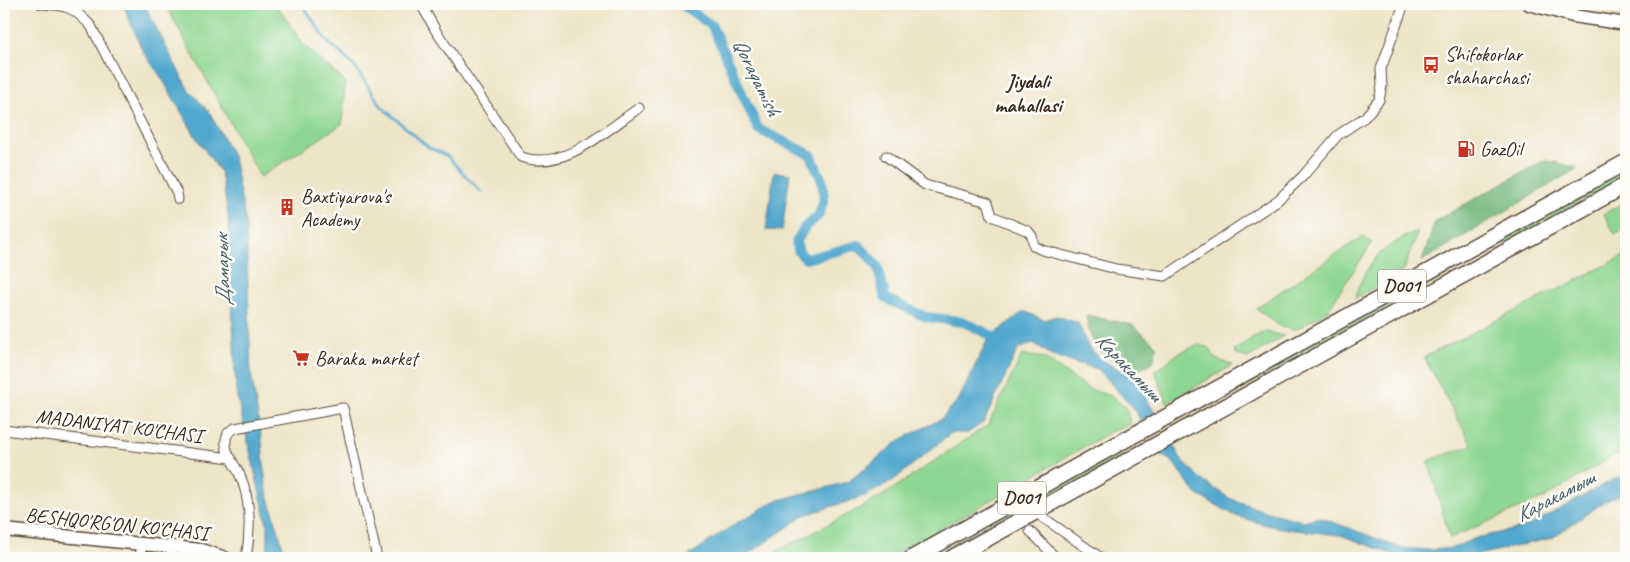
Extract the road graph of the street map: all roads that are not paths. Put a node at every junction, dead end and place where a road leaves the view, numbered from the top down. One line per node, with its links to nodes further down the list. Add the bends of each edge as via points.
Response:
1 (41, 4): 12 (street, via 64,4 78,12 91,26)
2 (421, 4): 8 (street, via 521,157 532,161 544,160 576,151)
3 (1404, 4): 9 (street, via 1383,64 1379,100 1370,111 1338,135 1278,200 1165,276 1116,269 1042,250 1034,246 1028,232 992,216 988,202 925,186)
4 (1529, 4): 7 (main road, via 1573,16)
5 (1558, 4): 6 (main road)
6 (1626, 16)
7 (1626, 24)
8 (639, 108)
9 (886, 156)
10 (1626, 162): 13 (highway, D001)
11 (1626, 185): 14 (highway, D001)
12 (178, 199)
13 (1488, 238): 14 (highway); 25 (highway, D001)
14 (1499, 257): 17 (highway, D001)
15 (4, 430): 16 (street, MADANIYAT KO'CHASI)
16 (231, 458): 23 (street, via 245,493 250,534); 24 (street, via 225,442 228,433 235,428 343,408)
17 (1035, 512): 26 (highway, D001); 28 (street)
18 (4, 530): 20 (main road, BESHQO'RG'ON KO'CHASI)
19 (1030, 531): 27 (street)
20 (142, 543): 21 (street); 22 (main road, BESHQO'RG'ON KO'CHASI, via 207,550)
21 (140, 558)
22 (225, 558)
23 (246, 558)
24 (376, 558)
25 (912, 558)
26 (952, 558)
27 (1056, 558)
28 (1101, 558)

